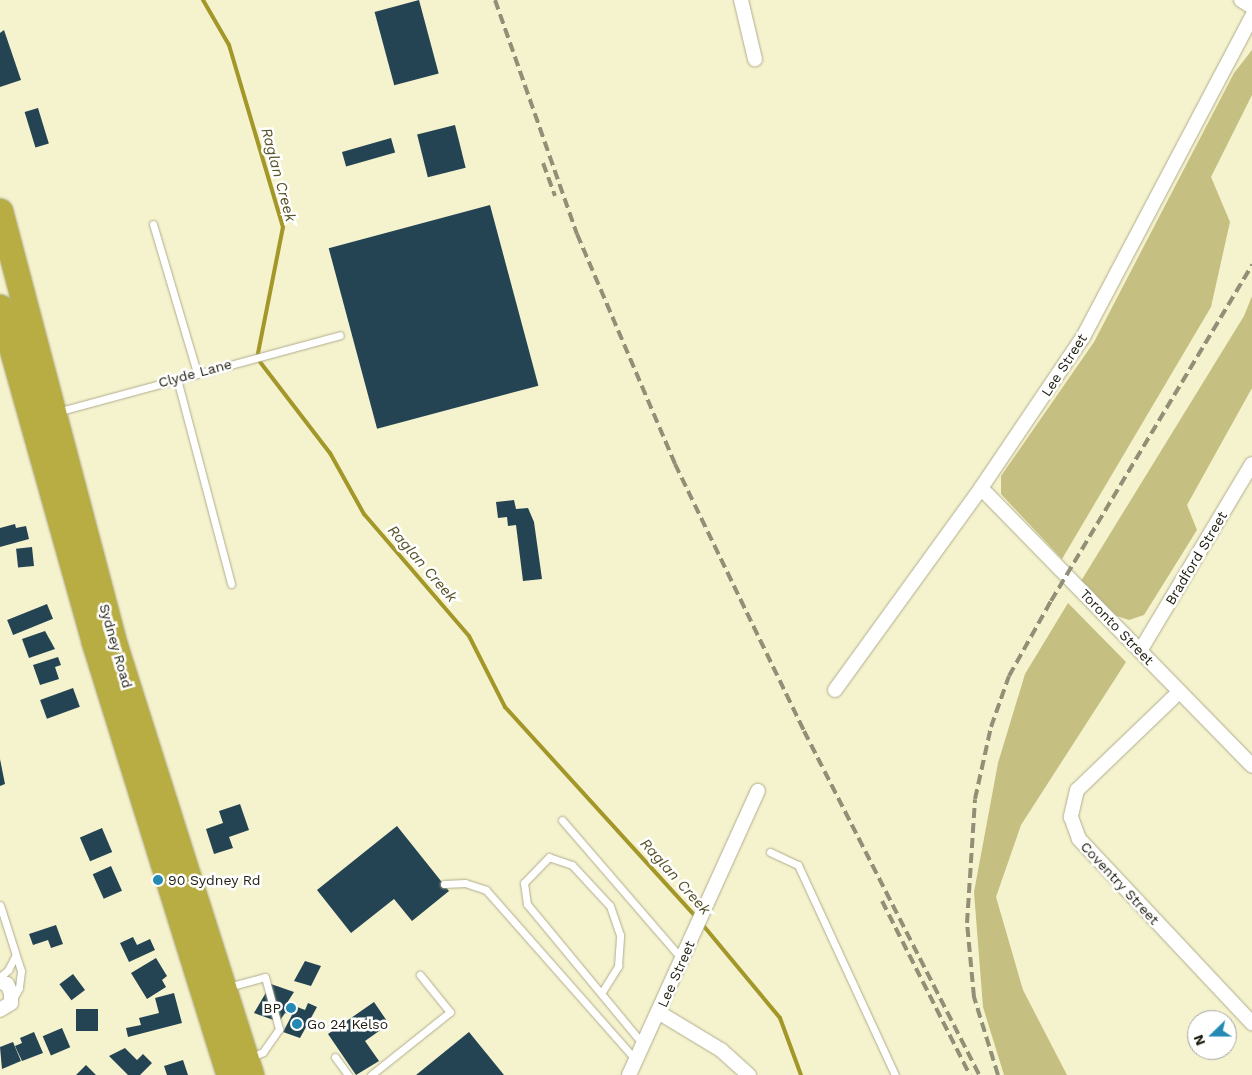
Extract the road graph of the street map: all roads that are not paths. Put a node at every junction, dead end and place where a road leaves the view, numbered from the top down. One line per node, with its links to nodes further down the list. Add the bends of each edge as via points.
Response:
1 (741, 0): 5 (street)
2 (1241, 0): 3 (street)
3 (1252, 7)
4 (1252, 16): 16 (street, Lee Street, via 1083,337)
5 (755, 59)
6 (0, 211): 9 (highway, Sydney Road)
7 (153, 224): 12 (lane)
8 (0, 306): 11 (highway, Sydney Road)
9 (26, 311): 11 (street); 14 (highway, Sydney Road)
10 (340, 335): 12 (lane, Clyde Lane)
11 (5, 340): 40 (highway, Sydney Road, via 94,642)
12 (198, 373): 13 (lane, Clyde Lane)
13 (177, 379): 14 (lane, Clyde Lane); 17 (lane)
14 (52, 413): 32 (highway, Sydney Road, via 115,646)
15 (1252, 464): 18 (street, Bradford Street)
16 (981, 488): 18 (street, Toronto Street); 19 (street, Lee Street)
17 (231, 584)
18 (1140, 651): 20 (street, Toronto Street)
19 (835, 690)
20 (1179, 692): 21 (street, Toronto Street); 36 (street, Coventry Street, via 1078,790 1071,817 1079,839)
21 (1252, 766)
22 (758, 791): 28 (street, Lee Street)
23 (562, 820): 28 (lane)
24 (770, 852): 45 (lane, via 798,865)
25 (444, 884): 39 (lane, via 465,882 486,890)
26 (0, 905): 27 (lane)
27 (15, 956): 30 (lane, via 8,970); 34 (lane, via 21,971 20,979)
28 (682, 959): 35 (street, Lee Street)
29 (420, 975): 42 (lane, via 450,1012)
30 (0, 976)
31 (0, 982): 34 (street, via 7,984)
32 (225, 988): 40 (highway, Sydney Road); 40 (lane, via 265,977 279,1029 263,1052)
33 (602, 992): 33 (lane, via 527,904 524,883 549,857 572,865 610,906 620,934 618,966); 37 (lane)
34 (5, 1007)
35 (658, 1012): 37 (street, Lee Street); 44 (street, via 721,1050)
36 (1252, 1023)
37 (643, 1044): 39 (street, Lee Street)
38 (335, 1057): 41 (lane)
39 (636, 1060): 43 (street, Lee Street)
40 (242, 1070)
41 (348, 1075)
42 (371, 1075)
43 (629, 1075)
44 (749, 1075)
45 (895, 1075)

